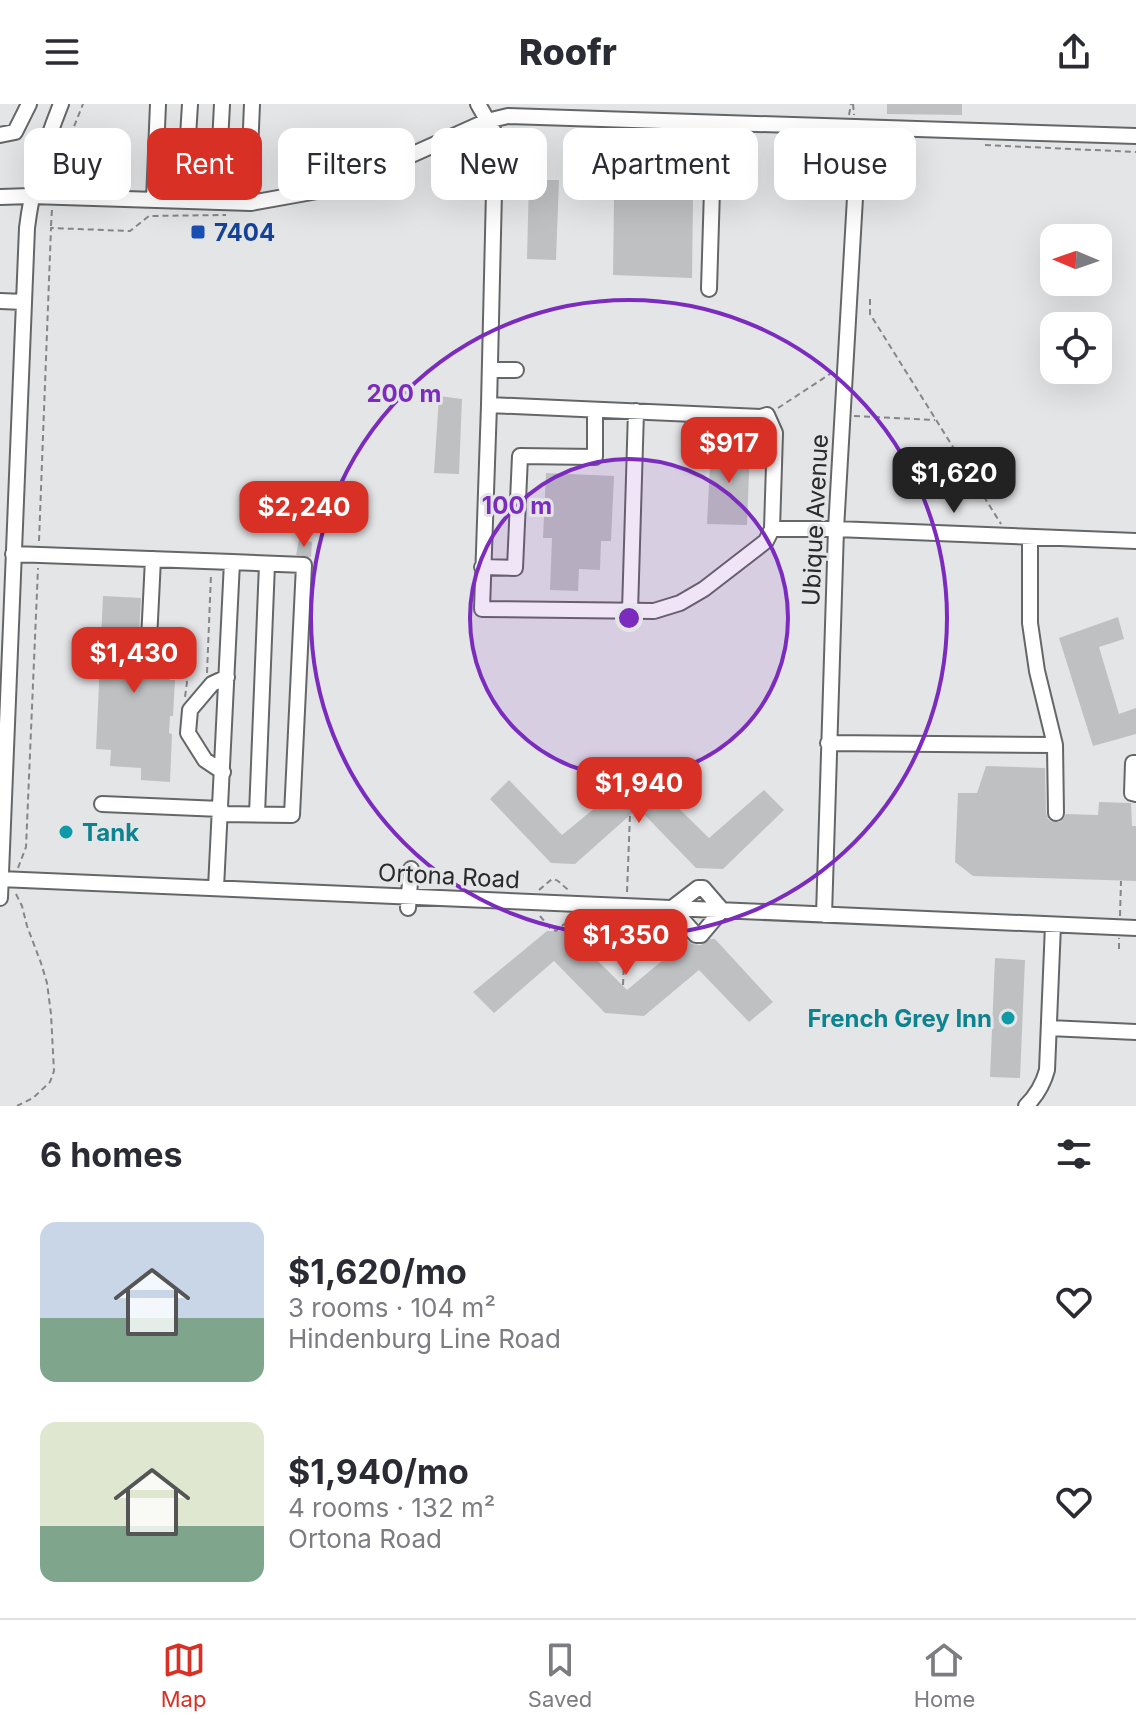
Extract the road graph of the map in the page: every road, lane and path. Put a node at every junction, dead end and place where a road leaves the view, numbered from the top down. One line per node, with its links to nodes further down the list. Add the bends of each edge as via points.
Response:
1 (29, 104): 19 (street, via 15,132)
2 (61, 104): 13 (street)
3 (83, 104): 14 (path)
4 (158, 104): 15 (street)
5 (190, 104): 29 (street)
6 (222, 104): 30 (street)
7 (252, 104): 31 (street)
8 (478, 104): 11 (street)
9 (853, 104): 17 (path)
10 (508, 110): 11 (street); 12 (street)
11 (487, 121): 31 (street, via 323,190); 37 (street, via 495,149)
12 (714, 123): 16 (street); 34 (street)
13 (52, 128)
14 (74, 128)
15 (157, 128)
16 (780, 128)
17 (858, 128)
18 (916, 134): 20 (street)
19 (0, 135)
20 (1136, 136)
21 (984, 145): 22 (path)
22 (1136, 152)
23 (24, 196): 24 (street)
24 (0, 197)
25 (30, 200): 36 (street)
26 (53, 200): 33 (path)
27 (154, 200): 29 (street)
28 (855, 200): 47 (street, Ubique Avenue)
29 (184, 201): 30 (street)
30 (217, 202): 31 (street)
31 (251, 203)
32 (237, 215): 33 (path, via 149,216 130,231)
33 (51, 228): 51 (path)
34 (709, 289)
35 (0, 301): 36 (street)
36 (24, 302): 50 (street)
37 (490, 370): 38 (street); 40 (street)
38 (516, 370)
39 (835, 371): 43 (path)
40 (489, 405): 41 (street); 55 (street)
41 (595, 410): 42 (street); 55 (street, via 595,457 520,456 515,568)
42 (636, 411): 43 (street); 57 (street)
43 (767, 415): 46 (street, via 775,433)
44 (851, 416): 45 (path)
45 (936, 420)
46 (772, 529): 47 (street); 57 (street, via 766,541 680,603)
47 (836, 529): 48 (street); 64 (street, Ubique Avenue)
48 (1030, 537): 49 (street); 65 (street, via 1030,623)
49 (1136, 541)
50 (13, 554): 51 (street); 58 (street)
51 (39, 555): 52 (street); 76 (path, via 26,847)
52 (153, 559): 53 (street); 59 (street)
53 (232, 562): 54 (street); 61 (street)
54 (267, 564): 72 (street); 72 (street, via 304,565 292,815)
55 (482, 567): 57 (street, via 482,609)
56 (212, 569): 62 (path)
57 (630, 611)
58 (5, 625): 75 (street)
59 (149, 640)
60 (170, 675): 63 (path, via 183,675 185,706)
61 (227, 677): 67 (street); 67 (street, via 212,684 190,710 188,733 205,760)
62 (205, 681)
63 (188, 698)
64 (828, 743): 65 (street); 83 (street, Ubique Avenue)
65 (1055, 745): 71 (street)
66 (1136, 763): 68 (street)
67 (223, 772): 70 (street)
68 (1136, 794)
69 (102, 804): 70 (street)
70 (220, 811): 72 (street); 77 (street)
71 (1056, 813)
72 (257, 814)
73 (630, 815): 79 (path)
74 (411, 869): 80 (street)
75 (0, 879): 76 (street, Ortona Road); 78 (street)
76 (17, 879): 77 (street, Ortona Road); 88 (path, via 16,895 47,983 54,1071 50,1082)
77 (216, 888): 80 (street, Ortona Road)
78 (0, 898)
79 (627, 898)
80 (409, 902): 81 (street, Ortona Road)
81 (672, 908): 82 (street, Ortona Road); 82 (street, via 703,888); 82 (street, via 696,935)
82 (722, 910): 83 (street, Ortona Road)
83 (824, 915): 84 (street, Ortona Road)
84 (1053, 925): 85 (street, Ortona Road); 86 (street)
85 (1136, 928)
86 (1049, 1028): 87 (street); 89 (street, via 1043,1084)
87 (1136, 1032)
88 (17, 1106)
89 (1026, 1106)

